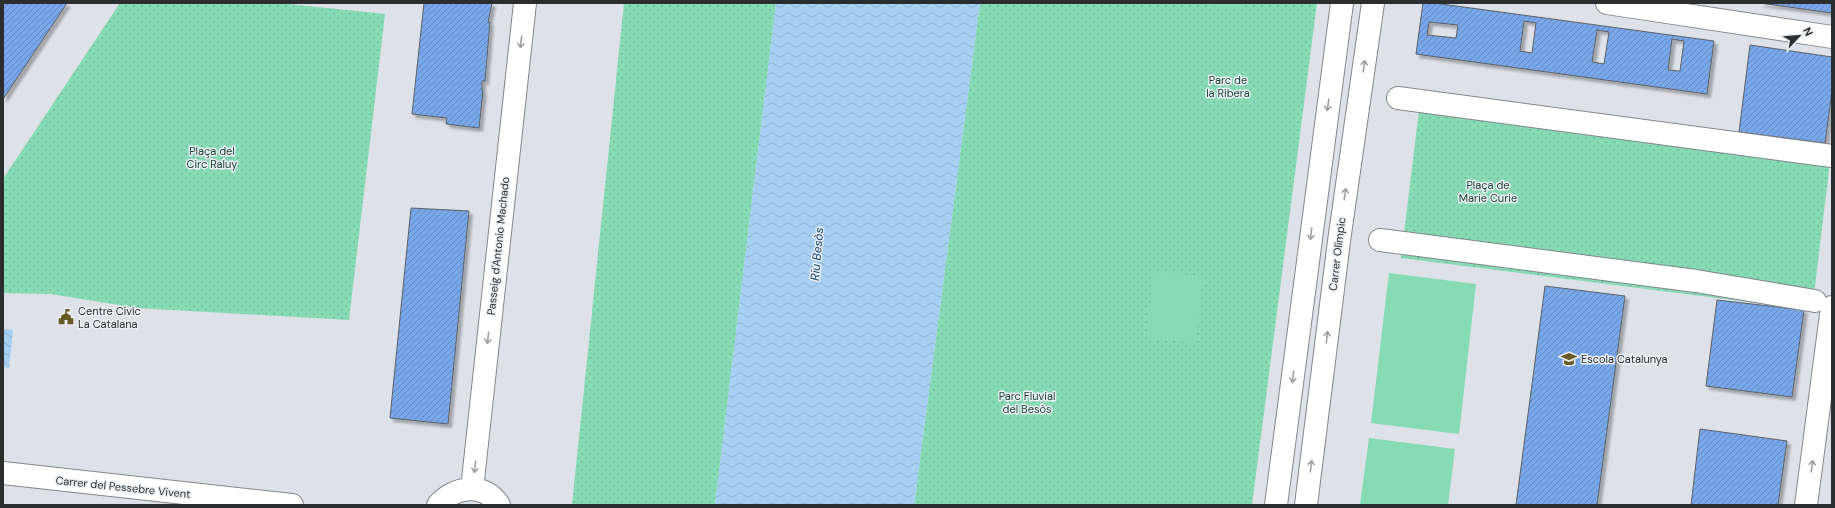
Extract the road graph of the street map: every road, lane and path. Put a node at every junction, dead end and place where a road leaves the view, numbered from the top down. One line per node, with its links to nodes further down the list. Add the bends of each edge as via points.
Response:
1 (525, 3): 12 (street, Passeig d'Antonio Machado, one-way to 12)
2 (1342, 3): 16 (street, one-way to 16)
3 (1373, 3): 17 (street, Carrer Olímpic, one-way to 3, via 1339,241)
4 (1607, 3): 5 (street)
5 (1832, 37)
6 (1398, 98): 7 (street)
7 (1832, 156)
8 (1380, 240): 9 (street, via 1696,281)
9 (1823, 304): 10 (street)
10 (1824, 430): 18 (street, one-way to 10)
11 (3, 473): 13 (street, Carrer del Pessebre Vivent)
12 (472, 489): 14 (street, via 452,492); 15 (street, via 486,493)
13 (292, 505)
14 (438, 505)
15 (499, 505)
16 (1276, 505)
17 (1306, 505)
18 (1806, 505)

